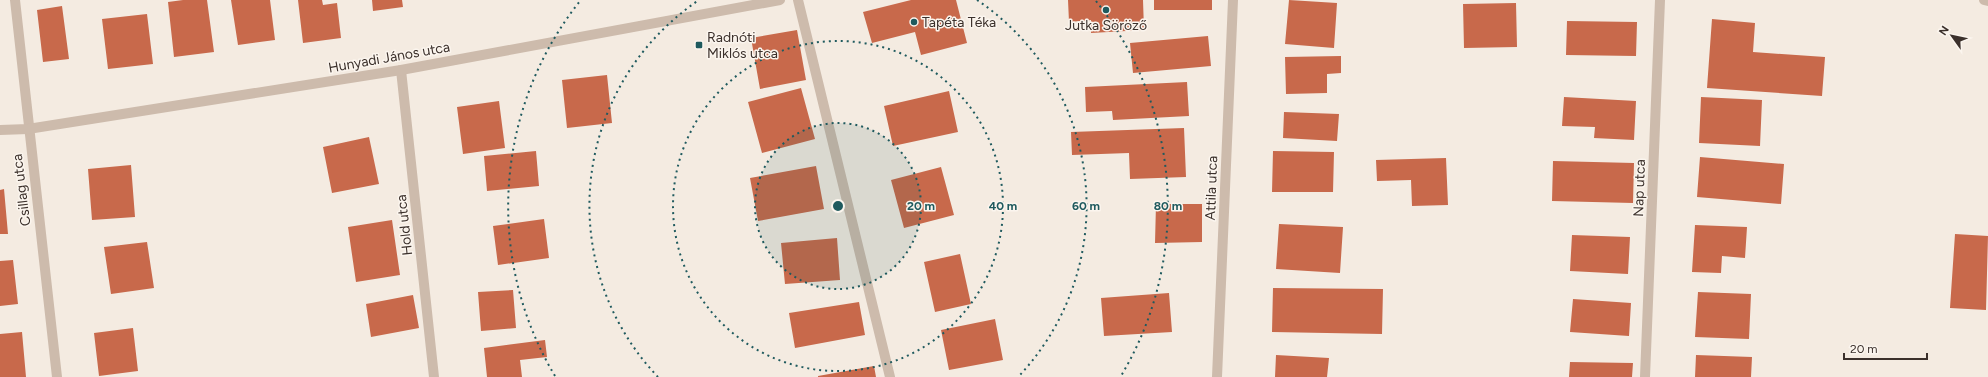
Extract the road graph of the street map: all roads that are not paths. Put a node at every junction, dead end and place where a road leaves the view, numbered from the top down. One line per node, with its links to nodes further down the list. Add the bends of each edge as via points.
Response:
1 (15, 0): 9 (street, Csillag utca)
2 (780, 0): 8 (street, Hunyadi János utca)
3 (798, 0): 13 (street)
4 (1233, 0): 14 (street, Attila utca)
5 (1660, 0): 15 (street, Nap utca)
6 (1984, 0): 7 (street)
7 (1988, 1)
8 (401, 70): 9 (street, Hunyadi János utca); 12 (street, Hold utca)
9 (28, 129): 10 (street, Hunyadi János utca); 11 (street, Csillag utca)
10 (0, 130)
11 (57, 377)
12 (434, 377)
13 (890, 377)
14 (1217, 377)
15 (1646, 377)

